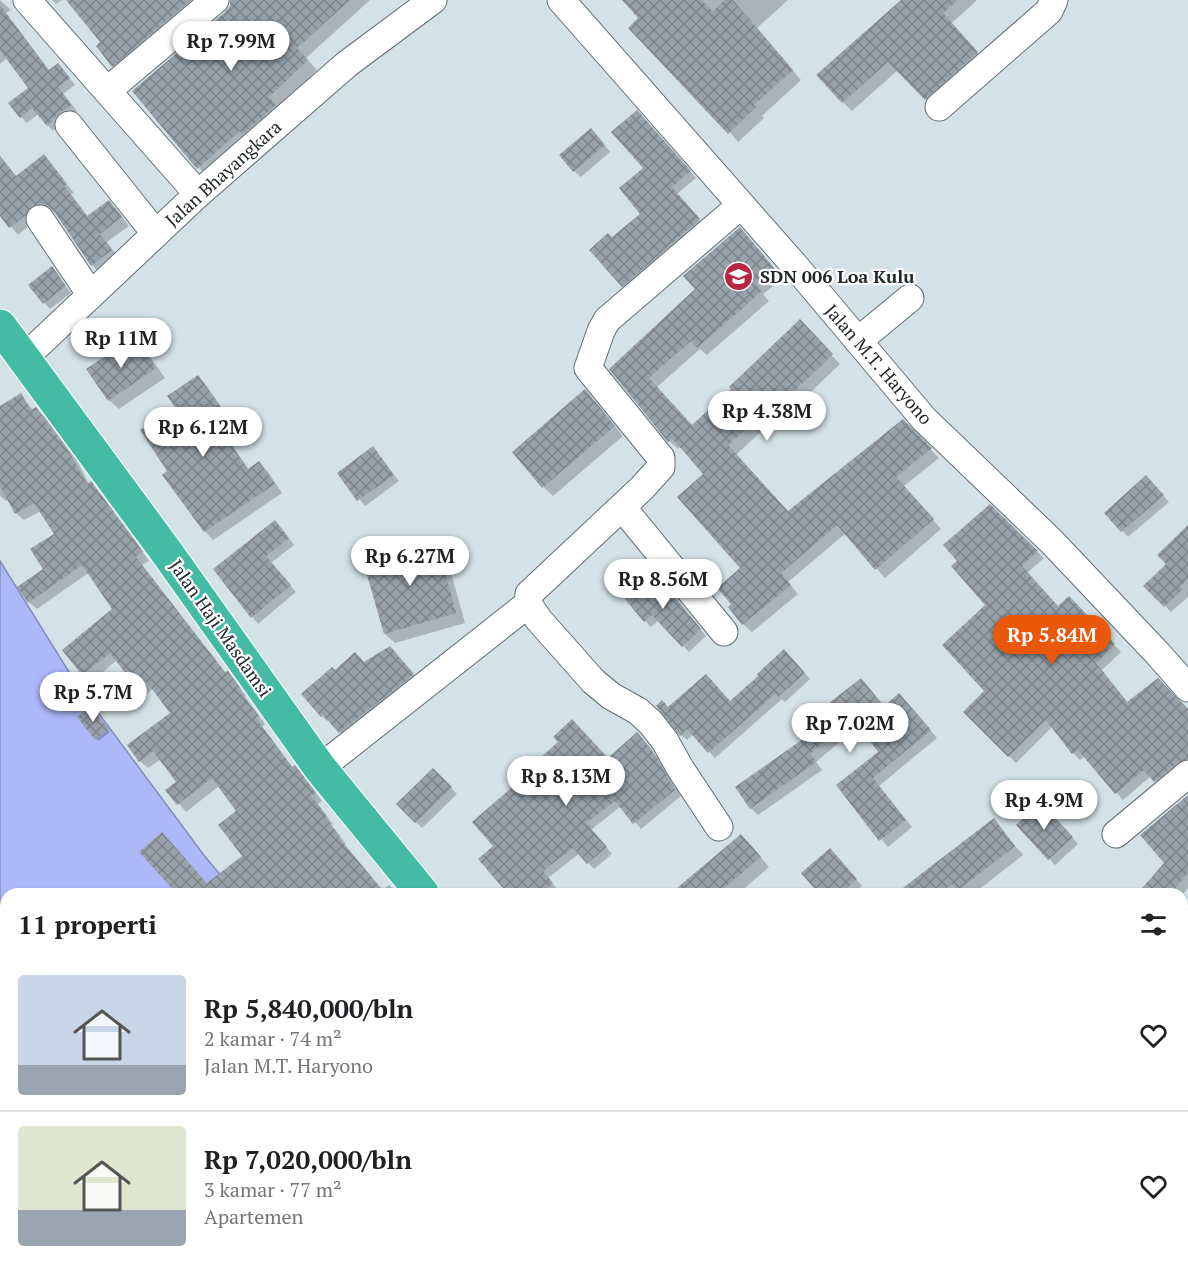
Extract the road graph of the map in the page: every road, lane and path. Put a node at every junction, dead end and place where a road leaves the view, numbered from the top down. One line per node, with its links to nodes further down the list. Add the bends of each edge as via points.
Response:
1 (27, 0): 6 (street)
2 (215, 0): 6 (street)
3 (433, 0): 9 (street, Jalan Bhayangkara, via 347,64)
4 (561, 0): 10 (street, Jalan M.T. Haryono)
5 (1054, 0): 7 (street, via 1049,11)
6 (107, 91): 9 (street)
7 (939, 107)
8 (69, 125): 12 (street)
9 (198, 194): 12 (street, Jalan Bhayangkara)
10 (741, 205): 16 (street, Jalan M.T. Haryono); 18 (street, via 676,263 634,294 600,331 588,368 661,458 661,467)
11 (40, 219): 13 (street)
12 (156, 234): 13 (street, Jalan Bhayangkara)
13 (92, 295): 17 (street, Jalan Bhayangkara)
14 (910, 298): 16 (street)
15 (0, 326): 17 (highway, Jalan Haji Masdamsi)
16 (858, 340): 21 (street, Jalan M.T. Haryono, via 924,419 1052,542)
17 (23, 358): 22 (highway, Jalan Haji Masdamsi)
18 (622, 507): 19 (street, via 529,594); 20 (street)
19 (528, 604): 22 (street); 24 (street, via 593,681 651,723)
20 (724, 632)
21 (1188, 688)
22 (320, 768): 26 (highway, Jalan Haji Masdamsi)
23 (1188, 774): 25 (street)
24 (719, 827)
25 (1116, 834)
26 (418, 888)

